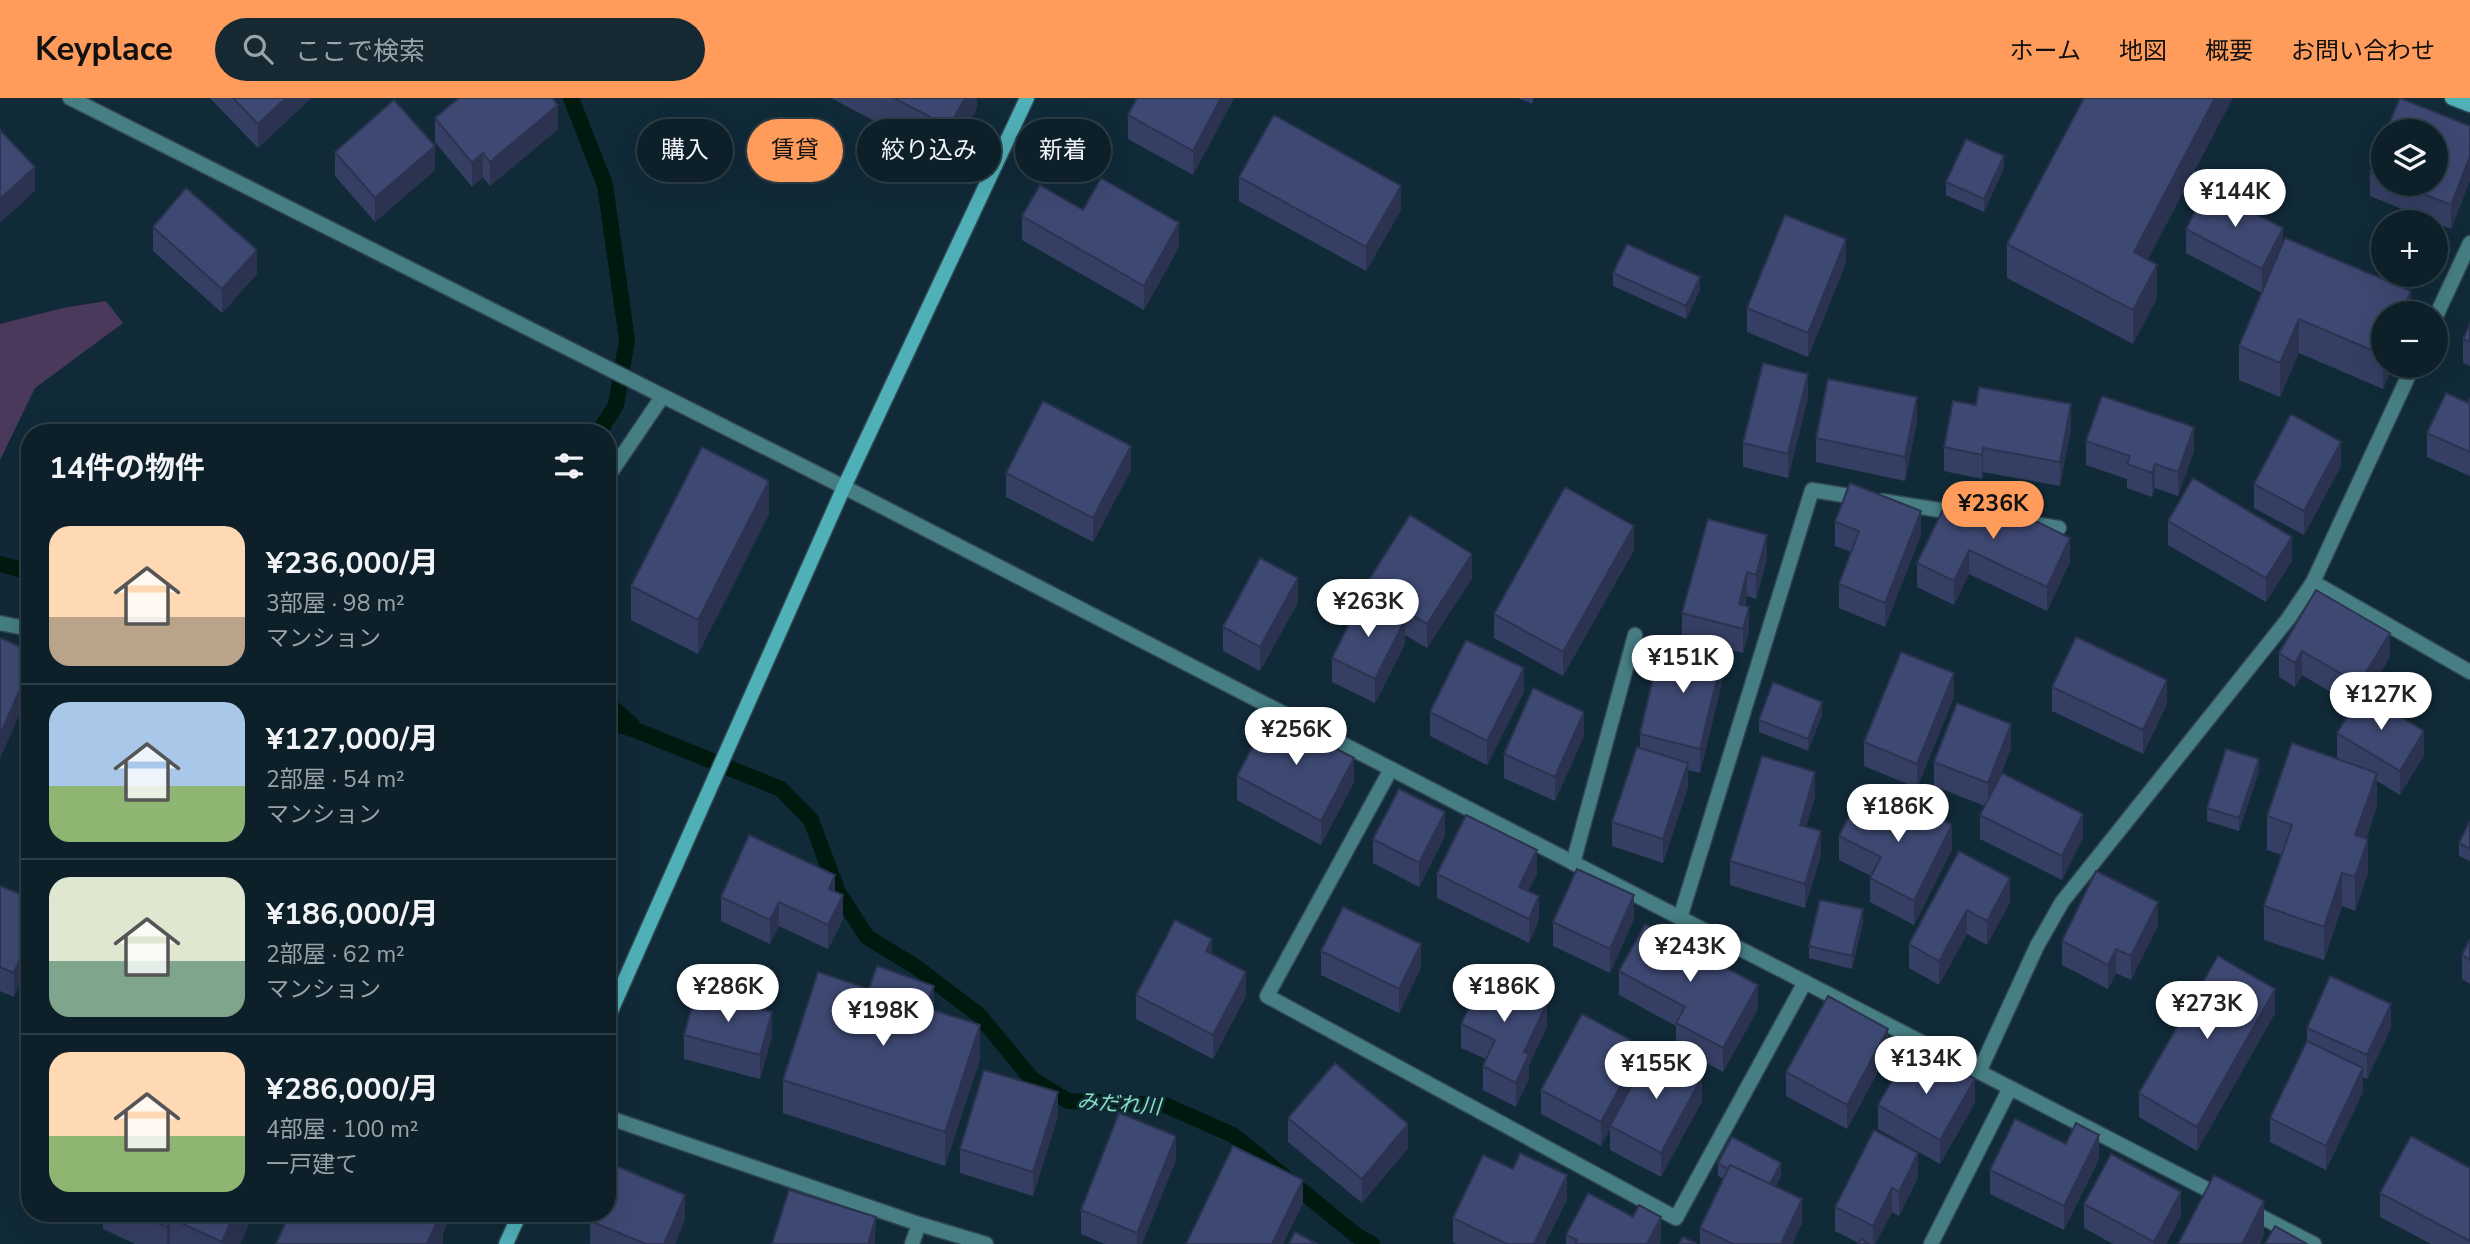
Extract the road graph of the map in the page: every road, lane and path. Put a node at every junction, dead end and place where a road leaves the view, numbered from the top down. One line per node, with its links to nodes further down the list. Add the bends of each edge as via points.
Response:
1 (70, 98): 8 (street)
2 (1027, 98): 10 (street)
3 (2452, 98): 4 (street)
4 (2470, 105)
5 (2470, 243): 6 (street)
6 (2443, 301)
7 (2407, 378): 14 (street)
8 (662, 397): 9 (street); 10 (street)
9 (616, 465)
10 (844, 487): 19 (street); 23 (street)
11 (1977, 515): 21 (street, via 1812,490)
12 (2018, 522): 13 (street)
13 (2059, 528)
14 (2313, 582): 18 (street); 24 (street, via 2062,902)
15 (0, 623): 16 (street)
16 (21, 627)
17 (1635, 635): 20 (street)
18 (2470, 672)
19 (1391, 769): 20 (street); 22 (street, via 1267,996 1676,1219)
20 (1573, 863): 21 (street)
21 (1680, 918): 22 (street)
22 (1805, 982): 24 (street)
23 (616, 1000)
24 (1979, 1072): 25 (street)
25 (2010, 1088): 32 (street); 33 (street)
26 (616, 1121): 28 (street)
27 (516, 1222): 29 (street)
28 (919, 1224): 30 (street); 31 (street)
29 (506, 1244)
30 (912, 1244)
31 (986, 1244)
32 (1931, 1244)
33 (2314, 1244)

